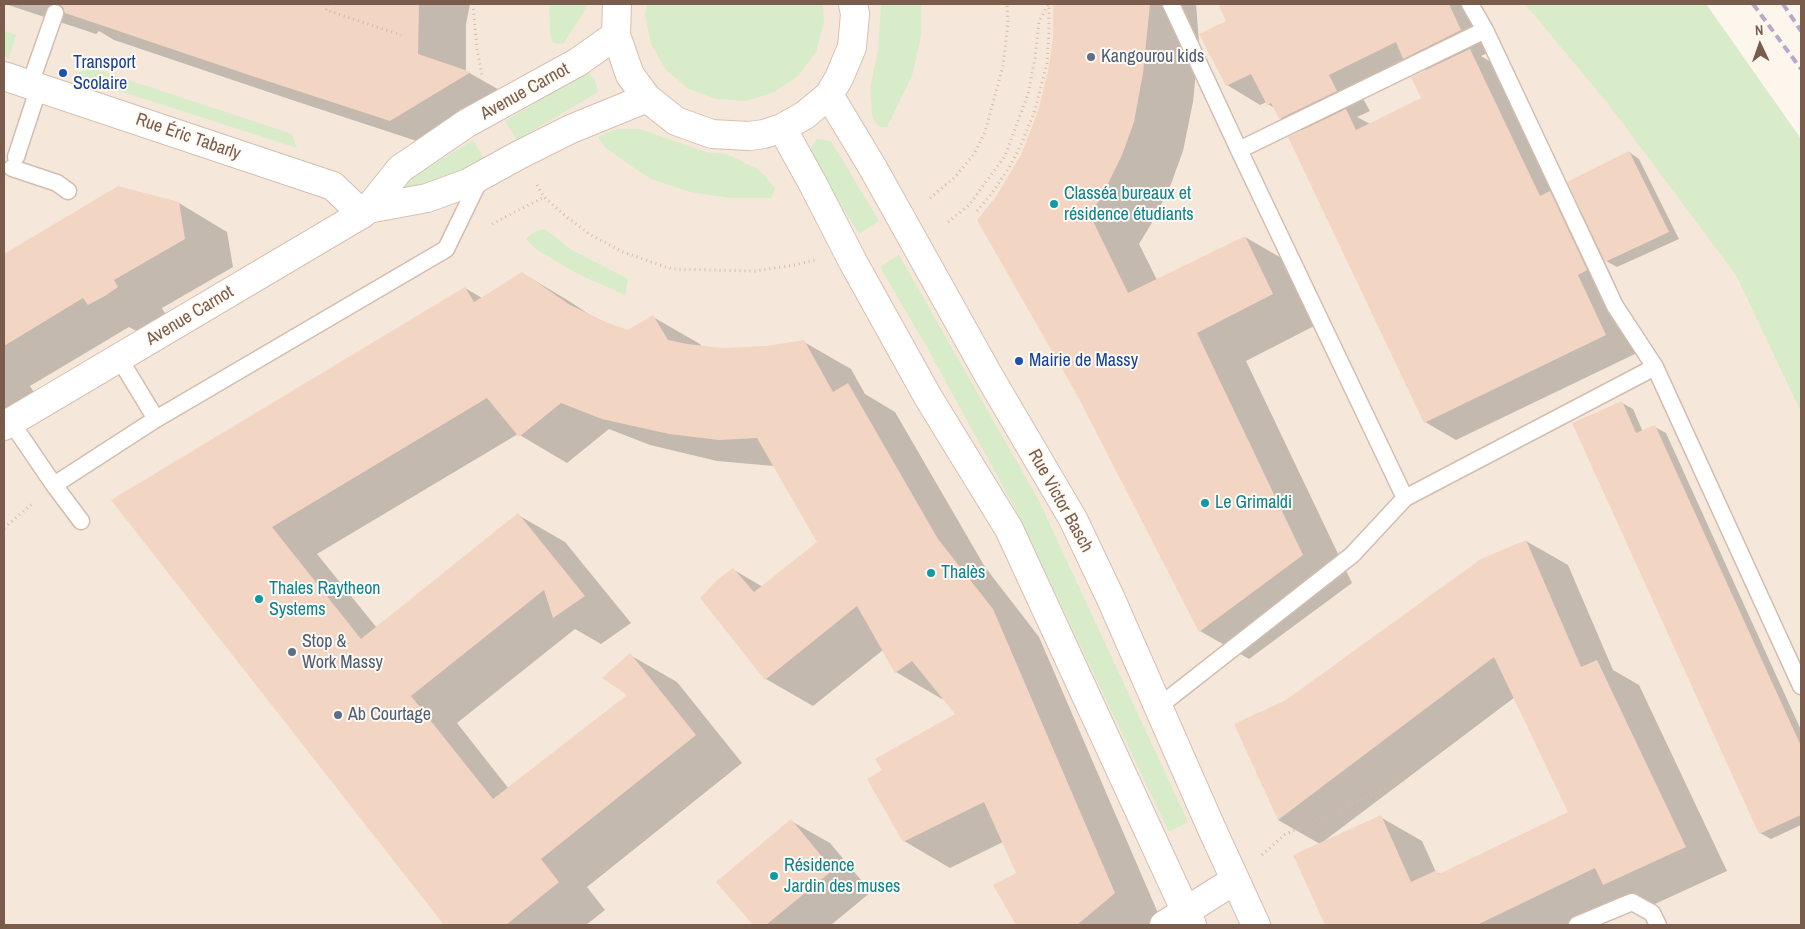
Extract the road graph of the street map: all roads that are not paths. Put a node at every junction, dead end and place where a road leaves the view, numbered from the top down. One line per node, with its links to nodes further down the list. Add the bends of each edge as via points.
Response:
1 (617, 4): 7 (street)
2 (1171, 4): 13 (lane)
3 (1470, 4): 6 (lane)
4 (855, 7): 10 (street, via 852,47)
5 (55, 13): 9 (lane)
6 (1485, 30): 13 (lane); 18 (lane, via 1615,306)
7 (616, 35): 11 (street, via 630,75); 16 (street, Avenue Carnot, via 578,62 467,123 400,169)
8 (4, 76): 9 (street, Rue Éric Tabarly)
9 (34, 86): 15 (lane, via 14,162); 16 (street, Rue Éric Tabarly, via 333,186)
10 (829, 95): 12 (street, via 805,115); 25 (street, Rue Victor Basch, via 1073,519)
11 (647, 98): 12 (street, via 676,121 712,134 749,136); 14 (street, Avenue Carnot, via 571,130)
12 (782, 128): 27 (street, via 928,397 1009,529)
13 (1239, 150): 22 (lane)
14 (482, 175): 16 (street, Avenue Carnot, via 427,198); 19 (lane, via 446,249)
15 (68, 191)
16 (365, 211): 17 (street, Avenue Carnot)
17 (120, 358): 19 (lane); 20 (street, Avenue Carnot)
18 (1655, 367): 22 (lane); 24 (lane)
19 (156, 419): 21 (lane)
20 (6, 427): 21 (lane)
21 (54, 485): 23 (lane)
22 (1405, 498): 25 (lane, via 1352,555)
23 (81, 521)
24 (1801, 686)
25 (1158, 707): 26 (street, Rue Victor Basch)
26 (1235, 880): 27 (street); 28 (street, Rue Victor Basch)
27 (1181, 921)
28 (1256, 925)
29 (1577, 925): 30 (lane, via 1632,902 1652,913)
30 (1658, 925)

